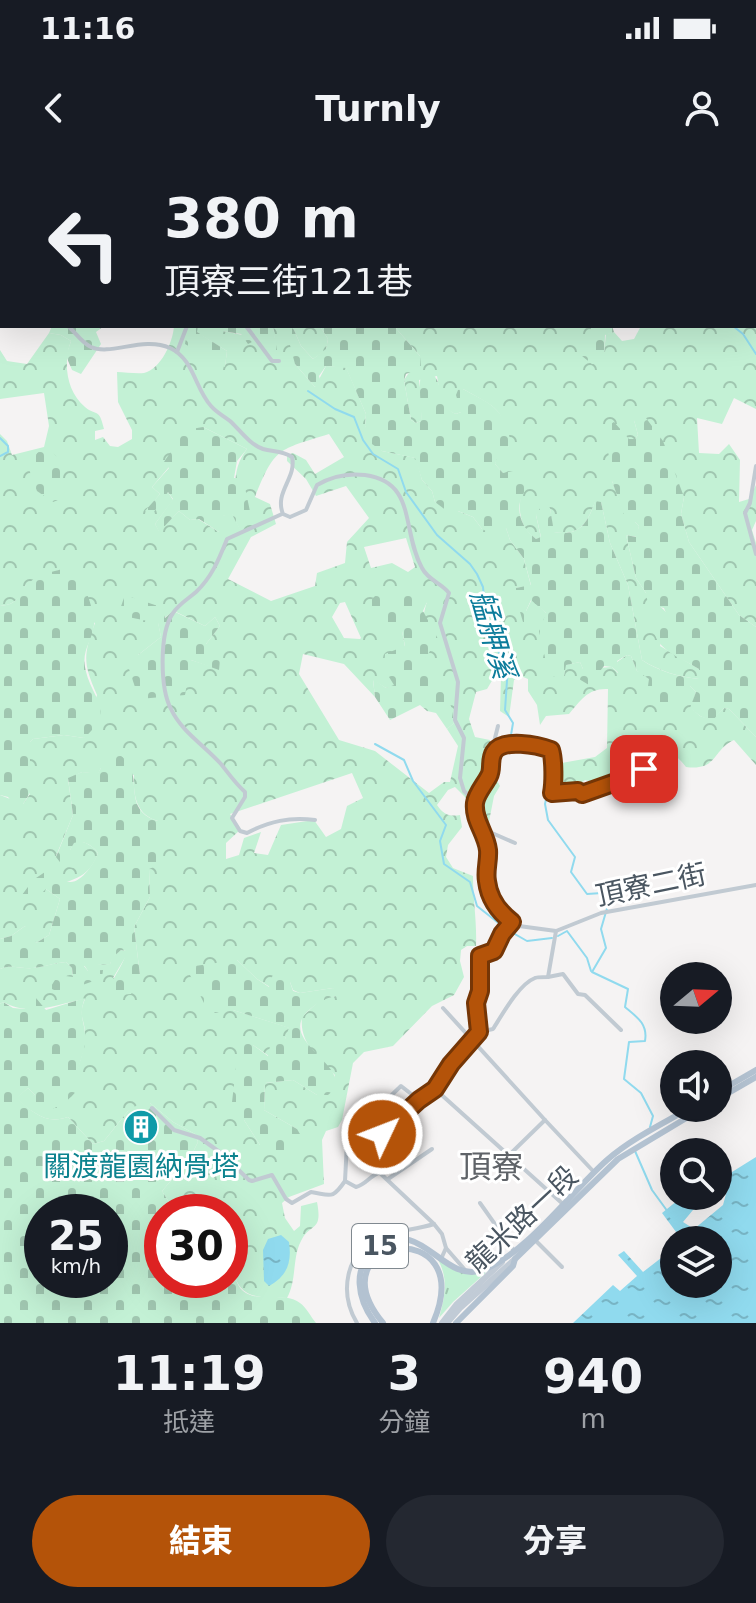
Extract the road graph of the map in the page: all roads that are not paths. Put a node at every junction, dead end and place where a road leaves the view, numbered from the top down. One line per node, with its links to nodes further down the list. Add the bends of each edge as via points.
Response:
1 (70, 328): 4 (street, via 91,347 138,343)
2 (186, 328): 4 (street)
3 (247, 328): 5 (street, via 272,361)
4 (177, 352): 7 (street, via 217,413 263,449 292,457 279,505)
5 (279, 361)
6 (756, 466): 8 (street, via 745,513)
7 (283, 514): 12 (street, via 290,517 306,510 313,489 340,476 373,477 398,490 423,570 449,593 440,623 458,682 455,720 464,738 460,778); 13 (street, via 227,539 209,577 171,615 163,645 166,692 179,722 245,792 232,818 240,831 247,833 267,822)
8 (756, 554)
9 (498, 726): 10 (street)
10 (491, 761): 11 (street, via 501,745 538,744 551,750 554,760 552,793 582,794 639,779); 12 (street)
11 (644, 765)
12 (474, 801): 15 (street)
13 (315, 820)
14 (515, 843): 15 (street, via 492,833)
15 (488, 849): 17 (street, via 487,881 494,903)
16 (756, 885): 18 (street, 頂寮二街, via 601,913)
17 (511, 924): 18 (street); 22 (street, via 494,951 480,956)
18 (556, 931): 19 (street)
19 (548, 977): 21 (street, via 563,974); 22 (street, via 527,984 493,1029)
20 (443, 1008): 23 (street)
21 (621, 1030)
22 (479, 1032): 23 (street)
23 (471, 1041): 27 (street); 31 (street)
24 (756, 1070): 26 (main road)
25 (756, 1077): 28 (main road)
26 (732, 1084)
27 (435, 1089): 29 (street); 38 (street)
28 (732, 1091)
29 (419, 1100): 34 (street, via 401,1086 345,1130); 37 (street)
30 (152, 1108): 42 (street, via 174,1130 200,1138 221,1153 249,1180 272,1175 292,1203 311,1192 324,1197 337,1193)
31 (545, 1120): 38 (street); 40 (street)
32 (666, 1122): 35 (main road)
33 (677, 1122): 35 (main road, 龍米路一段)
34 (347, 1142): 37 (street); 42 (street)
35 (633, 1146): 40 (main road, 龍米路一段); 44 (main road, 龍米路一段)
36 (432, 1149): 41 (street)
37 (361, 1152): 39 (street)
38 (508, 1156): 44 (street)
39 (381, 1172): 41 (street); 42 (street, via 356,1187)
40 (594, 1172): 44 (main road, 龍米路一段)
41 (388, 1179): 45 (street)
42 (345, 1181)
43 (480, 1203): 48 (street)
44 (565, 1206): 46 (main road, 龍米路一段); 48 (main road, 龍米路一段)
45 (434, 1224): 47 (street); 53 (street, via 381,1236 355,1258 346,1296)
46 (535, 1240): 48 (main road, 龍米路一段); 51 (street)
47 (446, 1248): 49 (street); 52 (street)
48 (515, 1255): 50 (main road, 龍米路一段); 57 (main road, 龍米路一段); 58 (main road, via 513,1266)
49 (441, 1259): 52 (main road, 15); 54 (main road, 15, via 424,1245 404,1239 373,1252 359,1283)
50 (504, 1259): 52 (main road); 57 (main road, 龍米路一段)
51 (562, 1267)
52 (467, 1272)
53 (357, 1323)
54 (375, 1323)
55 (383, 1323): 56 (main road, via 367,1292 367,1272 377,1256 400,1247 425,1255 437,1269 442,1293)
56 (433, 1323)
57 (444, 1323)
58 (456, 1323)

